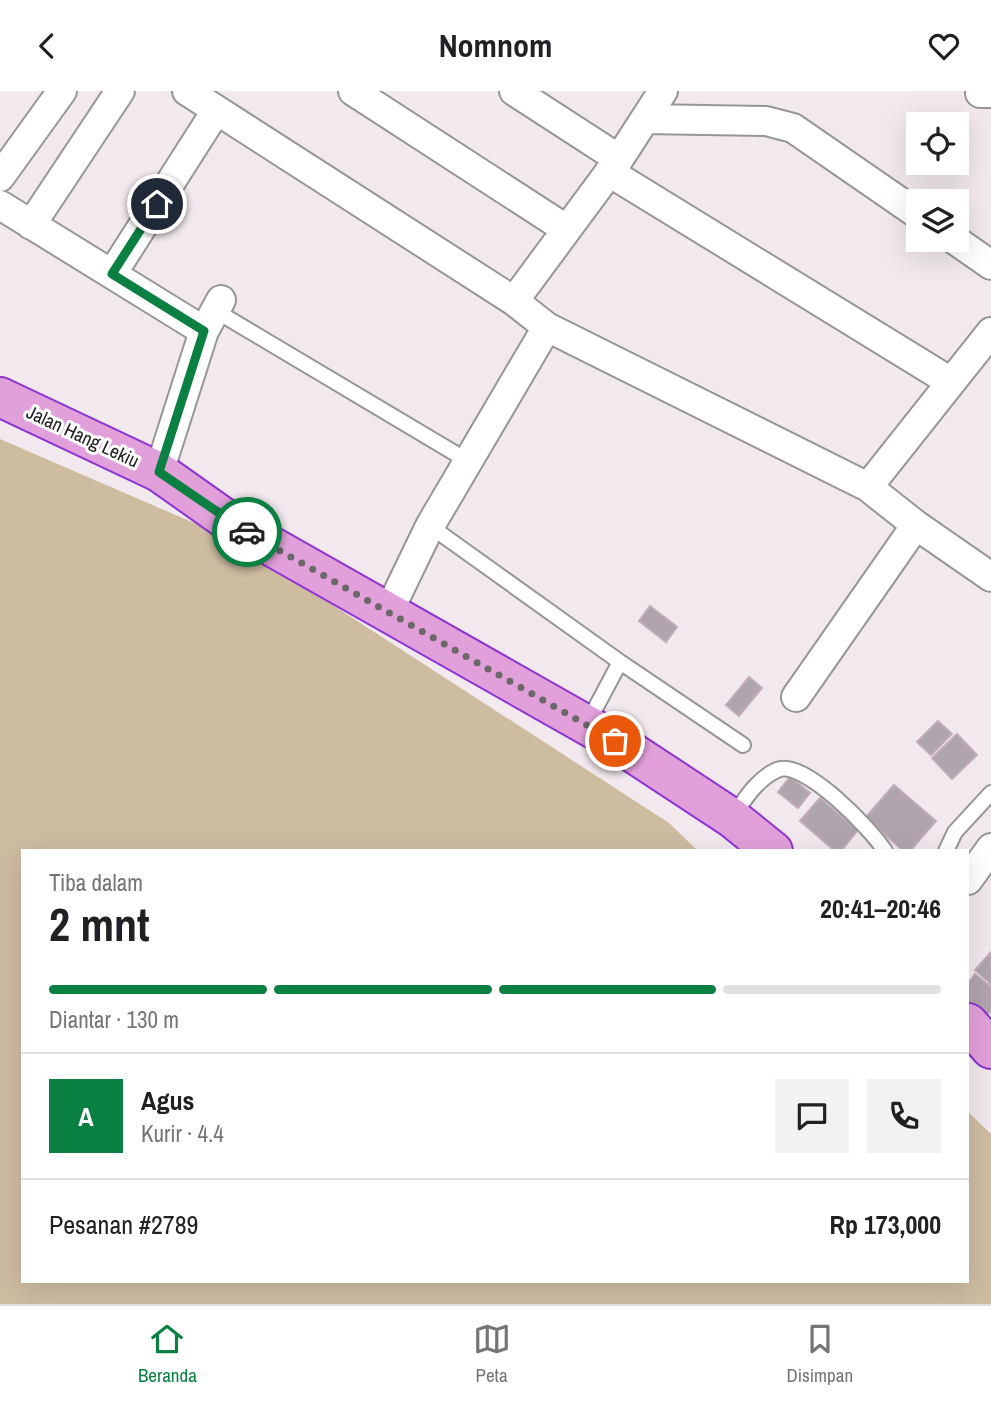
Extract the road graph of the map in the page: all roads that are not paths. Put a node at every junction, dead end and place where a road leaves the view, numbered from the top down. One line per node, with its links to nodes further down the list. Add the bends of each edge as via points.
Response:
1 (62, 91): 10 (street)
2 (120, 91): 13 (street)
3 (187, 91): 7 (street)
4 (353, 91): 14 (street)
5 (514, 91): 9 (street)
6 (663, 91): 8 (street)
7 (216, 111): 17 (street); 18 (street)
8 (645, 119): 9 (street); 12 (street, via 766,121 793,128)
9 (614, 165): 14 (street); 22 (street)
10 (0, 177)
11 (0, 205): 13 (street)
12 (906, 206)
13 (32, 225): 17 (street)
14 (566, 229): 18 (street)
15 (969, 250): 16 (street)
16 (991, 265)
17 (112, 274): 19 (street)
18 (514, 302): 20 (street)
19 (214, 314): 24 (lane); 25 (street)
20 (547, 327): 24 (street); 26 (street)
21 (991, 332): 22 (street)
22 (951, 382): 26 (street)
23 (0, 397): 25 (highway, Jalan Hang Lekiu)
24 (468, 461): 28 (street)
25 (159, 472): 30 (highway, Jalan Hang Lekiu, via 234,525)
26 (868, 487): 27 (street)
27 (916, 525): 29 (street); 32 (street)
28 (430, 526): 30 (street); 31 (lane)
29 (986, 563)
30 (388, 613): 33 (highway, Jalan Hang Lekiu)
31 (620, 662): 33 (lane); 34 (lane)
32 (796, 697)
33 (586, 725): 36 (highway, Jalan Hang Lekiu)
34 (743, 745)
35 (991, 793): 39 (lane, via 955,832)
36 (732, 818): 37 (highway, Jalan Hang Lekiu); 38 (lane, via 754,786 779,769 793,768 858,820)
37 (771, 849)
38 (883, 849)
39 (947, 849)
40 (969, 1024): 41 (highway)
41 (991, 1049)

